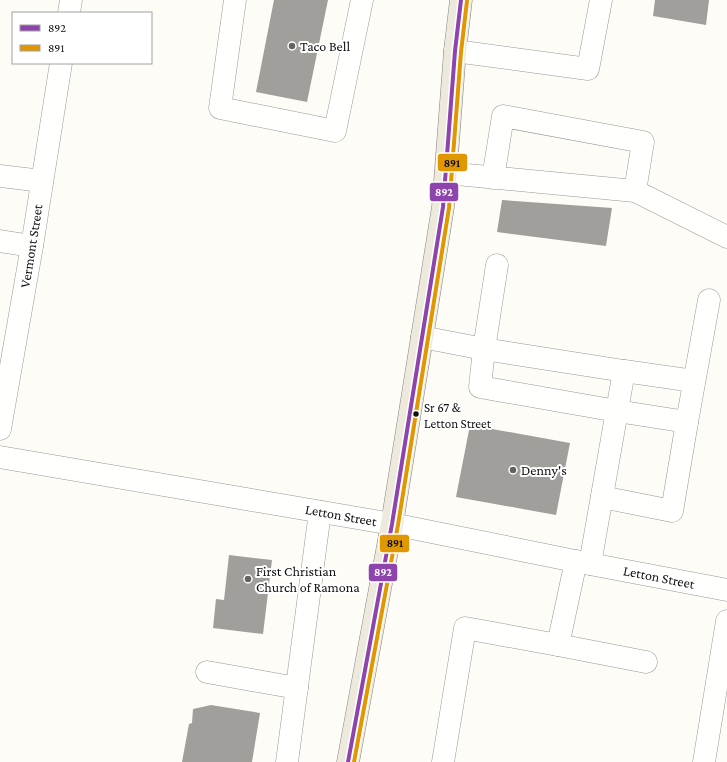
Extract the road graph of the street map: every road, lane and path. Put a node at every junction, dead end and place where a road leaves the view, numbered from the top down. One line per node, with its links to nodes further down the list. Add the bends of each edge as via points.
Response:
1 (71, 0): 6 (street)
2 (235, 0): 3 (street, via 220,108 335,131)
3 (362, 0)
4 (462, 0): 7 (main road)
5 (601, 0): 7 (street, via 588,69)
6 (69, 12)
7 (455, 51): 9 (main road)
8 (61, 64): 12 (street, Vermont Street)
9 (446, 173): 11 (street); 19 (main road)
10 (0, 176): 12 (street)
11 (493, 178): 13 (street); 13 (street, via 503,116 643,142)
12 (42, 181): 16 (street, Vermont Street)
13 (635, 191): 14 (street)
14 (727, 237)
15 (0, 241): 16 (street)
16 (32, 246): 25 (street, Vermont Street)
17 (497, 265): 20 (street)
18 (709, 300): 22 (street)
19 (422, 337): 20 (street); 29 (main road)
20 (484, 349): 21 (street); 23 (street, via 480,387)
21 (624, 371): 22 (street); 23 (street)
22 (694, 381): 24 (street)
23 (616, 411): 24 (street); 27 (street)
24 (687, 422): 27 (street, via 672,511)
25 (0, 429)
26 (0, 457): 28 (street, Letton Street)
27 (602, 497): 30 (street)
28 (320, 512): 29 (street, Letton Street); 36 (street)
29 (392, 524): 30 (street, Letton Street); 38 (main road)
30 (583, 562): 31 (street, Letton Street); 33 (street)
31 (727, 590)
32 (727, 621): 40 (street)
33 (558, 645): 34 (street); 39 (street, via 465,628)
34 (646, 662)
35 (207, 672): 36 (street)
36 (297, 688): 37 (street)
37 (287, 762)
38 (348, 762)
39 (443, 762)
40 (704, 762)

